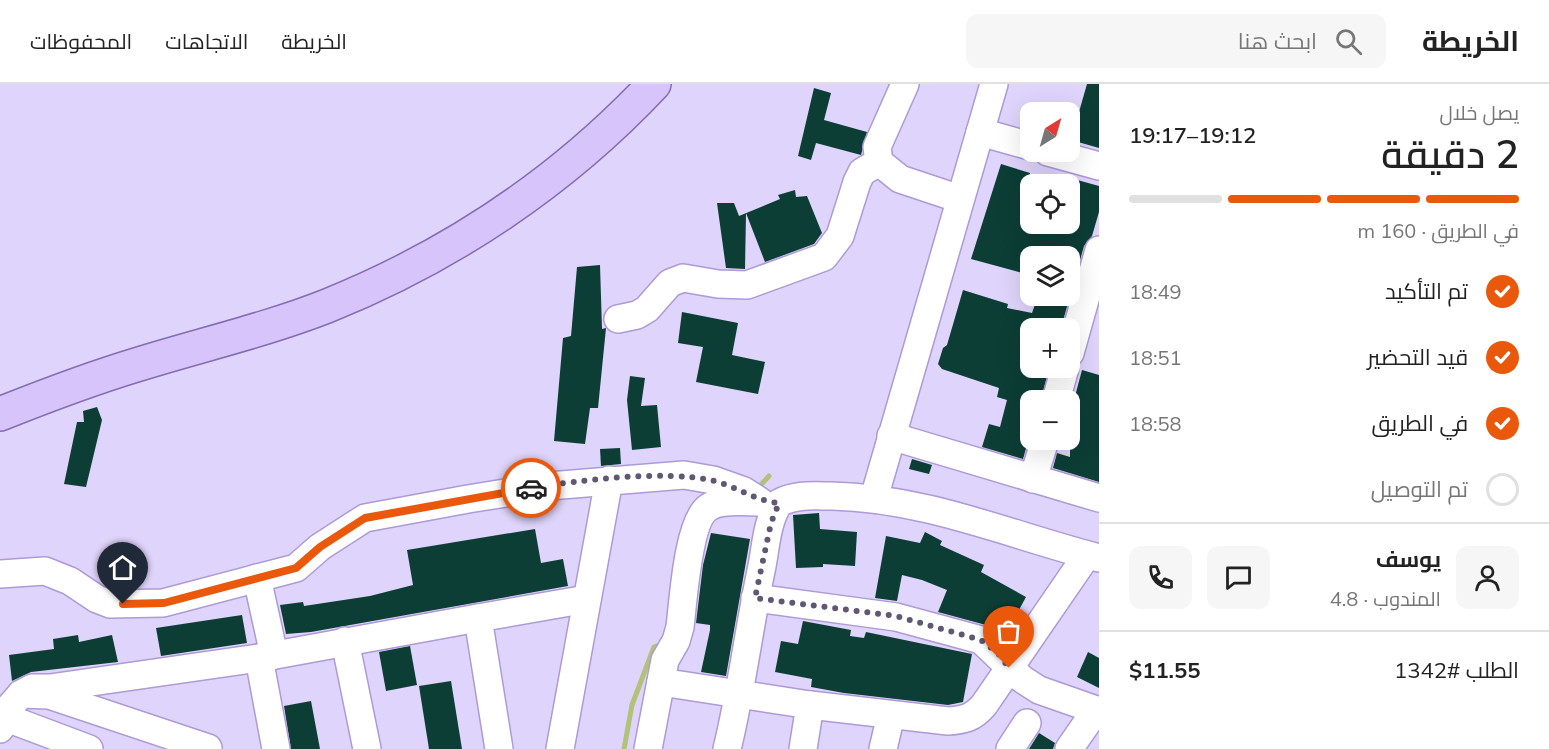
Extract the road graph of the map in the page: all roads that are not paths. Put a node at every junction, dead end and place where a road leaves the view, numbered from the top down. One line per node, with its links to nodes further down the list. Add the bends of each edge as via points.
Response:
1 (654, 84): 13 (main road, via 569,165 499,215 390,279 325,307 114,372)
2 (905, 84): 7 (street, via 877,147)
3 (987, 87): 4 (street)
4 (980, 132): 5 (street); 9 (street)
5 (1020, 143)
6 (1080, 161): 8 (street)
7 (879, 162): 9 (street, via 900,179); 11 (street, via 862,172 840,236 825,257 747,285 683,278 670,283 647,309)
8 (1099, 166)
9 (960, 199): 14 (street)
10 (1099, 250): 12 (street)
11 (618, 318)
12 (1080, 318)
13 (0, 414)
14 (891, 436): 16 (street); 18 (street)
15 (1042, 450): 16 (street)
16 (1034, 478): 19 (street)
17 (609, 480): 20 (street, via 684,475 713,480); 23 (street, via 549,486 365,518 296,568); 25 (street)
18 (874, 498): 20 (street, via 800,496); 21 (street, via 935,510)
19 (1099, 498)
20 (770, 502): 24 (street, via 771,523); 30 (street, via 716,504 701,514 693,536 676,640 665,660)
21 (1093, 556): 29 (street)
22 (0, 574): 23 (street, via 45,571 110,604 135,605 164,603)
23 (257, 578): 28 (street)
24 (755, 598): 29 (street, via 896,616 981,640); 32 (street)
25 (586, 599): 26 (street); 43 (street)
26 (478, 618): 27 (street); 42 (street)
27 (345, 641): 28 (street); 41 (street)
28 (266, 656): 31 (street, via 32,688); 40 (street)
29 (1009, 668): 34 (street, via 1039,690); 35 (street, via 977,714 965,720 948,722)
30 (661, 682): 32 (street); 44 (street)
31 (21, 694): 36 (street); 38 (street, via 49,695)
32 (740, 695): 33 (street); 45 (street)
33 (810, 705): 35 (street); 46 (street)
34 (1097, 710): 49 (street)
35 (891, 715): 47 (street)
36 (2, 723): 39 (street)
37 (1027, 723): 48 (street)
38 (208, 748)
39 (90, 749)
40 (276, 749)
41 (367, 749)
42 (499, 749)
43 (560, 749)
44 (648, 749)
45 (727, 749)
46 (803, 749)
47 (883, 749)
48 (1010, 749)
49 (1069, 749)

